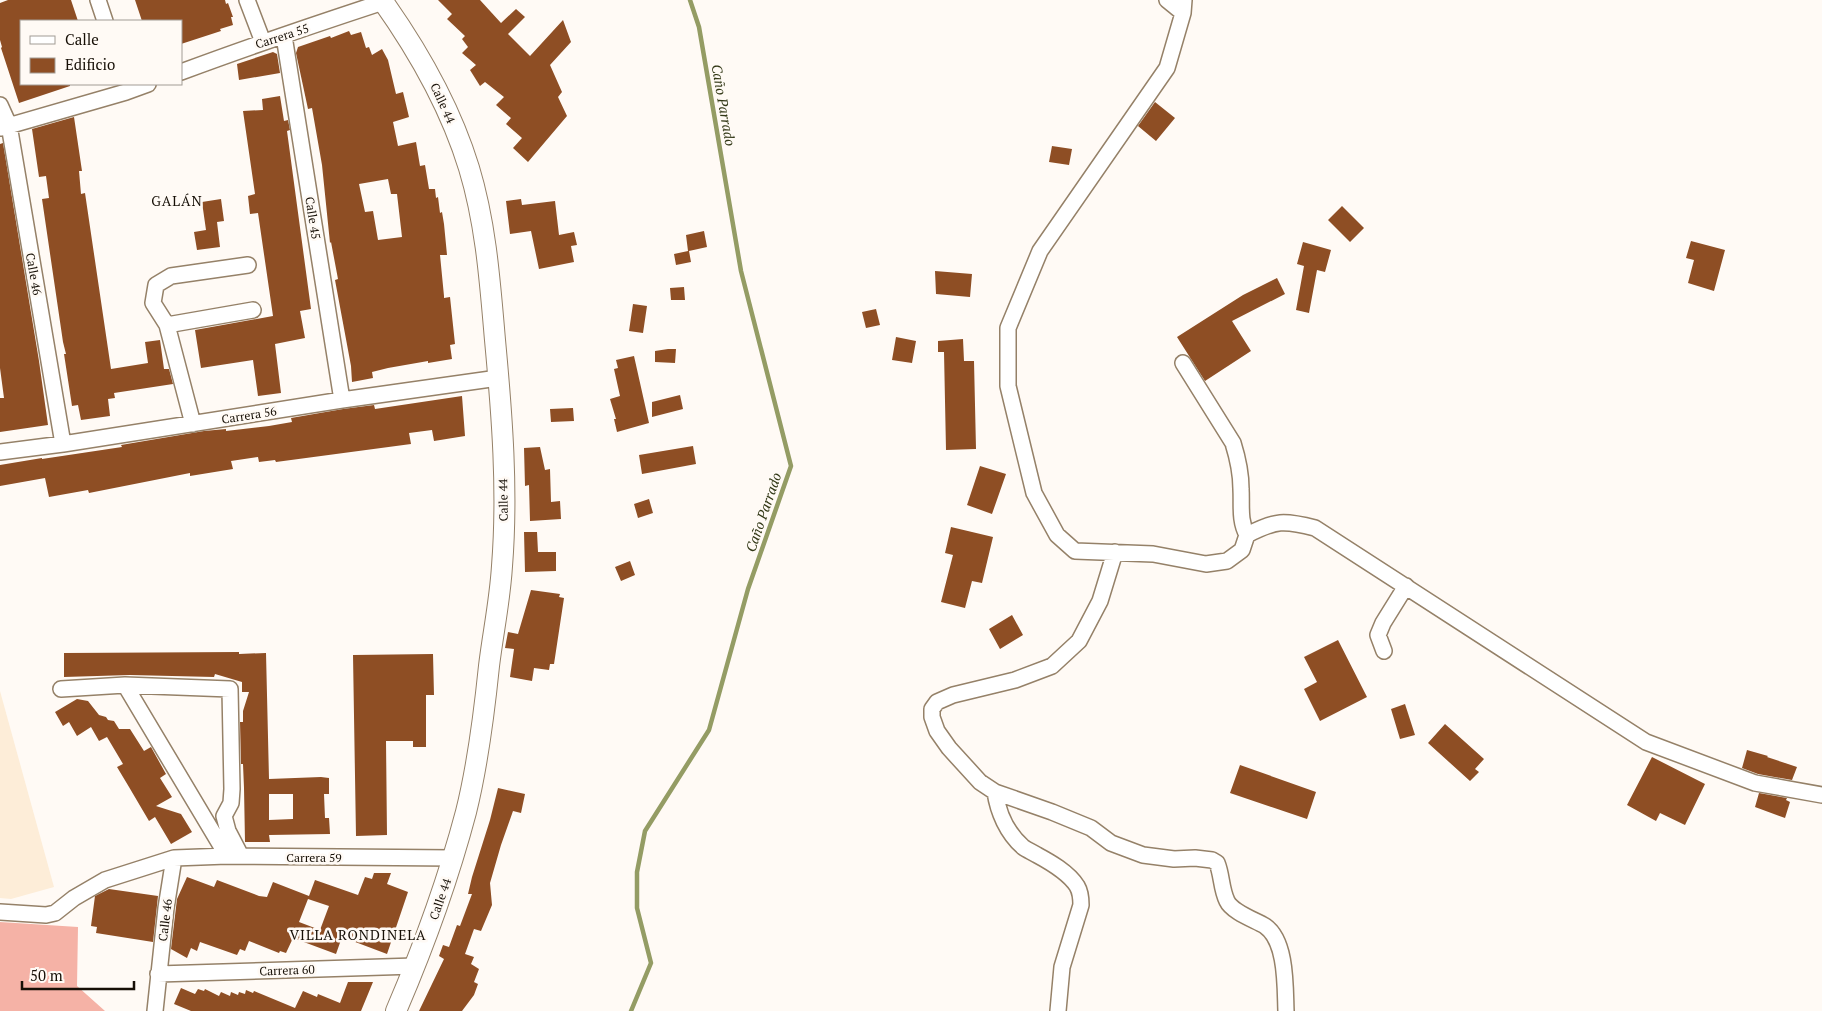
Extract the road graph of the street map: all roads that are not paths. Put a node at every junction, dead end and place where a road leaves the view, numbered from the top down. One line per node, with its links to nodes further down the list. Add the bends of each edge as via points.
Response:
1 (98, 0): 7 (street)
2 (247, 0): 9 (street)
3 (1167, 0): 6 (street)
4 (382, 1): 5 (street, Carrera 55); 19 (main road, Calle 44, via 436,86 469,168 486,244)
5 (351, 6): 8 (street, Carrera 55)
6 (1183, 7): 25 (street, via 1167,68 1040,251 1008,328 1008,386 1034,493 1057,535 1075,551)
7 (105, 20)
8 (284, 36): 9 (street, Carrera 55); 20 (street, Calle 45)
9 (263, 42): 10 (street, Carrera 55)
10 (182, 72)
11 (142, 85): 12 (street)
12 (125, 88): 14 (street)
13 (0, 105): 14 (street, Calle 46)
14 (4, 127): 22 (street, Calle 46)
15 (248, 265): 17 (street, via 171,276 156,285 153,303)
16 (253, 310): 17 (street)
17 (167, 325): 21 (street)
18 (1183, 363): 24 (street, via 1233,443 1238,457 1241,519)
19 (498, 378): 20 (street, Carrera 56); 34 (main road, Calle 44, via 502,428 502,568 475,767)
20 (342, 400): 21 (street, Carrera 56)
21 (193, 424): 22 (street, Carrera 56)
22 (63, 444): 23 (street, Carrera 56)
23 (0, 452)
24 (1247, 535): 25 (street, via 1242,550 1227,561 1206,564 1153,554); 26 (street, via 1267,524 1290,522 1315,528)
25 (1116, 552): 30 (street, via 1100,601 1079,641 1052,666 1015,680 953,695 937,702 932,709 937,731 980,782)
26 (1406, 586): 27 (street, via 1378,635); 31 (street, via 1646,742 1755,783)
27 (1384, 651)
28 (125, 685): 29 (street); 32 (street); 32 (street, via 230,689 232,789 231,803 224,816)
29 (61, 689)
30 (995, 792): 40 (street, via 1004,823 1023,847 1070,878 1080,895 1081,905 1062,967); 41 (street, via 1083,825 1111,843 1143,855 1195,858 1217,863 1228,903 1266,926 1277,942 1283,965)
31 (1822, 795)
32 (234, 856): 33 (street, Carrera 59); 34 (street, Carrera 59)
33 (174, 858): 35 (street, Carrera 59, via 105,880 55,913); 37 (street, Calle 46)
34 (453, 858): 36 (main road, Calle 44)
35 (0, 912)
36 (415, 966): 37 (street, Carrera 60); 39 (main road, Calle 44)
37 (158, 974): 38 (street, Calle 46)
38 (155, 1011)
39 (396, 1011)
40 (1058, 1011)
41 (1286, 1011)

